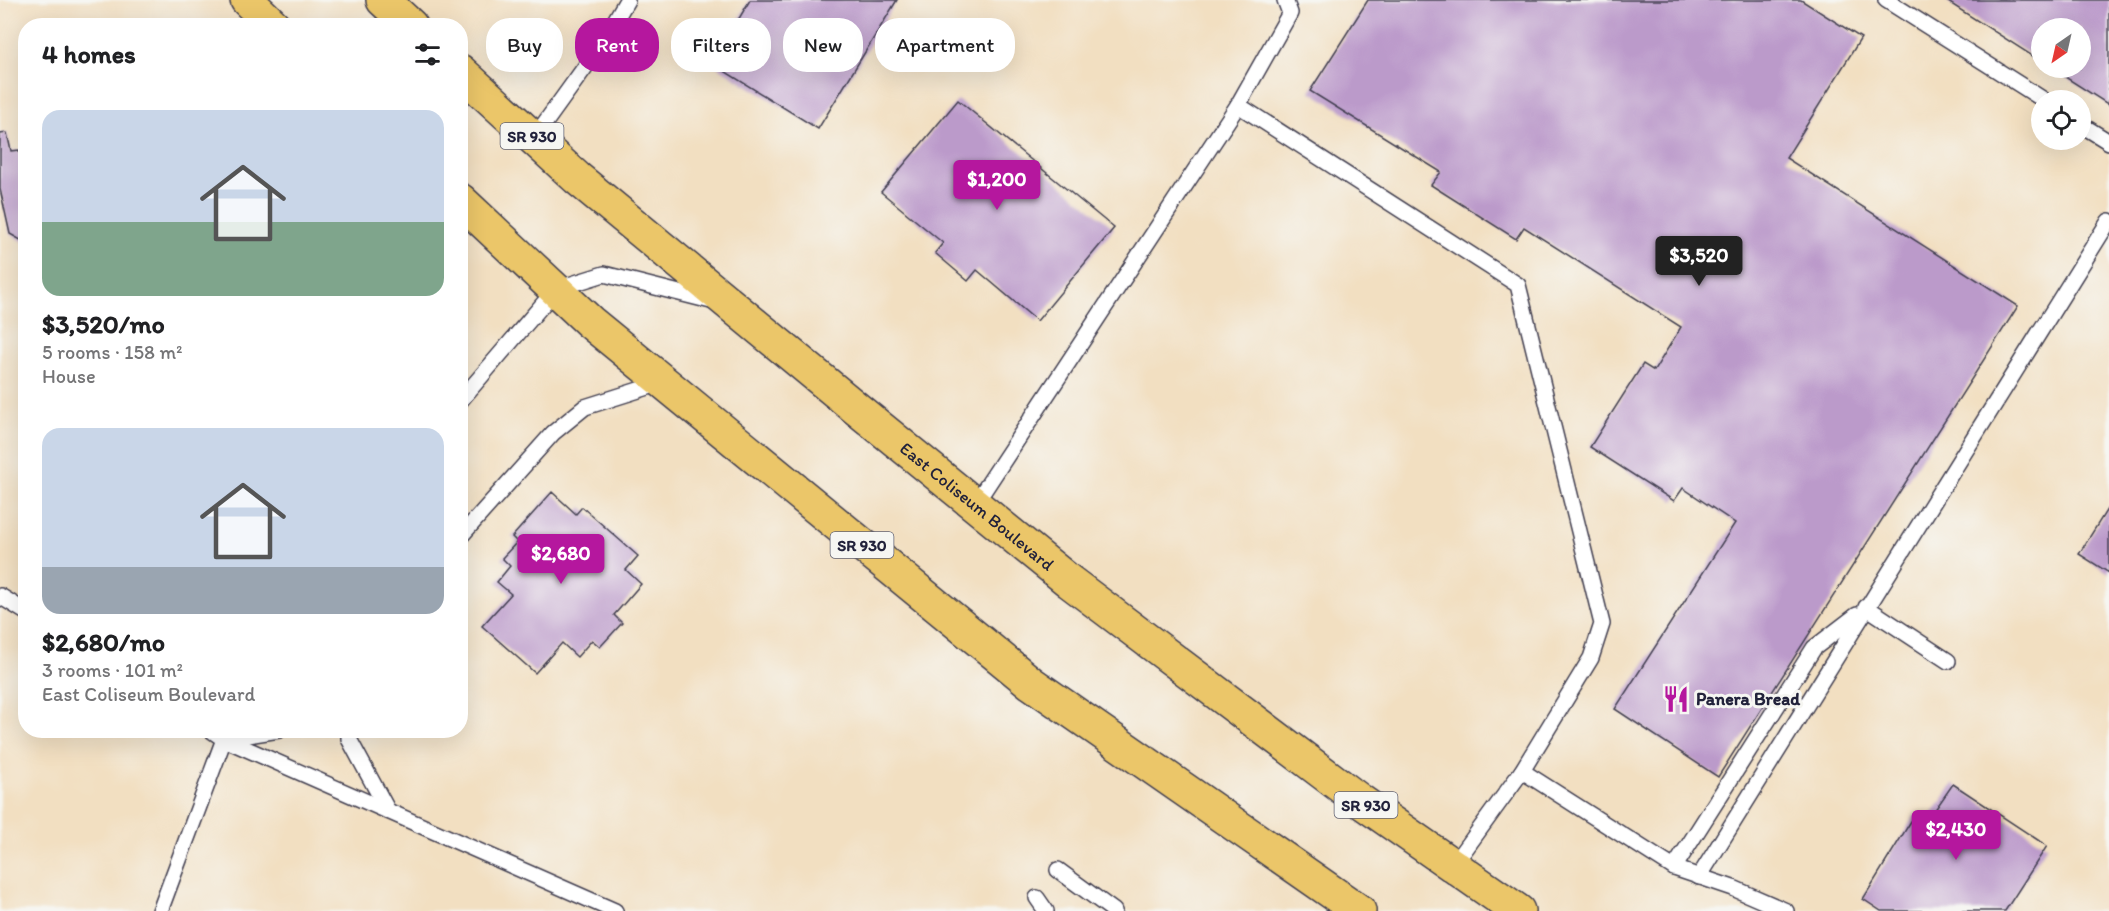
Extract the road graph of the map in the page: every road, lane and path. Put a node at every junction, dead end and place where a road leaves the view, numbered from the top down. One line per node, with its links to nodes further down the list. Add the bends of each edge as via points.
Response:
1 (247, 0): 6 (highway)
2 (383, 0): 7 (highway)
3 (627, 0): 12 (lane, via 601,45)
4 (1285, 0): 10 (lane, via 1290,13)
5 (1886, 0): 9 (lane)
6 (266, 18)
7 (402, 18)
8 (468, 78): 12 (highway, East Coliseum Boulevard / SR 930)
9 (2031, 92)
10 (1238, 105): 20 (lane); 29 (lane, via 1518,285 1602,624 1591,658)
11 (2091, 131): 13 (lane)
12 (534, 138): 17 (highway, East Coliseum Boulevard / SR 930)
13 (2109, 142)
14 (468, 208): 16 (highway, SR 930)
15 (2109, 221): 24 (lane)
16 (556, 290): 17 (lane, via 604,274); 18 (highway, SR 930); 19 (lane)
17 (735, 308): 20 (highway, East Coliseum Boulevard / SR 930)
18 (664, 382): 21 (lane, via 585,407 553,433); 38 (highway, SR 930, via 1031,683)
19 (468, 392)
20 (975, 504): 31 (highway, East Coliseum Boulevard / SR 930, via 1070,582 1256,723)
21 (468, 528)
22 (0, 596): 23 (lane)
23 (18, 607)
24 (1866, 608): 25 (lane); 32 (lane, via 1814,648); 34 (lane)
25 (1948, 661)
26 (218, 738): 35 (lane)
27 (231, 738): 30 (lane)
28 (349, 738): 30 (lane)
29 (1522, 771): 31 (lane); 32 (lane)
30 (388, 811): 36 (lane)
31 (1453, 866): 39 (highway, East Coliseum Boulevard / SR 930)
32 (1674, 868): 34 (lane)
33 (1058, 870): 37 (lane)
34 (1699, 877): 40 (lane)
35 (160, 911)
36 (615, 911)
37 (1114, 911)
38 (1359, 911)
39 (1518, 911)
40 (1785, 911)

